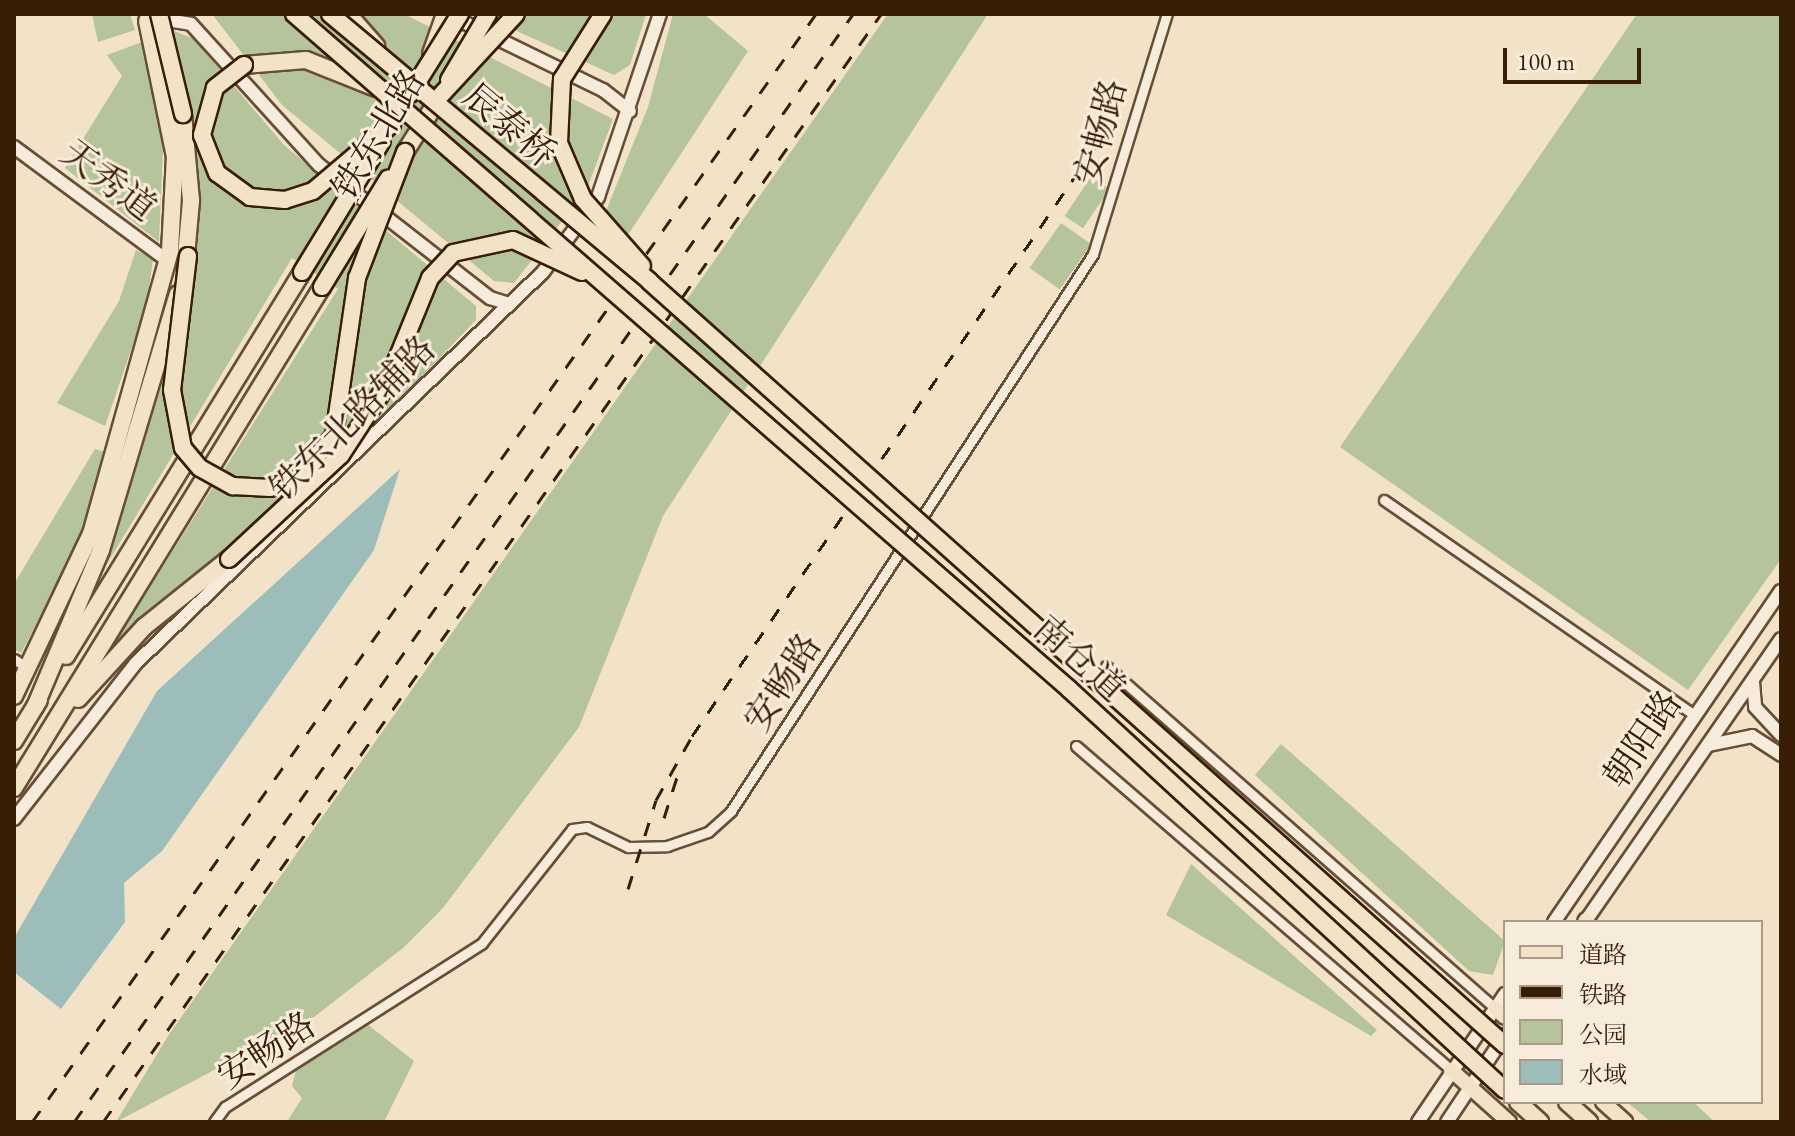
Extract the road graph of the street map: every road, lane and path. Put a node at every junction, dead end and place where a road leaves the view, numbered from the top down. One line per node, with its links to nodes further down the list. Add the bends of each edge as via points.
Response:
1 (196, 14): 13 (street)
2 (294, 14): 16 (highway, 辰泰桥, bridge)
3 (330, 14): 15 (highway, 辰泰桥, bridge)
4 (348, 14): 15 (highway, bridge)
5 (447, 14): 14 (highway, bridge); 18 (street, via 603,90)
6 (460, 14): 14 (highway, 铁东北路, bridge)
7 (488, 14): 17 (highway, 铁东北路, bridge)
8 (516, 14): 17 (highway, bridge)
9 (603, 14): 24 (highway, bridge, via 562,79 559,143 583,199)
10 (660, 14): 18 (street, 铁东北路辅路)
11 (1167, 14): 55 (street, 安畅路, via 1093,254 731,811 708,832 667,846 628,847 587,827 572,829 482,943 225,1107)
12 (150, 16): 13 (street, via 175,17); 22 (highway, bridge, via 188,161); 23 (highway, via 175,157)
13 (202, 34): 26 (street, via 236,81 319,165 490,298)
14 (423, 74): 19 (highway, 铁东北路, bridge)
15 (404, 77): 24 (highway, 辰泰桥, bridge)
16 (383, 91): 19 (highway, bridge, via 306,60 250,62 215,88 202,124 203,145 232,188 285,200 331,180); 25 (highway, 辰泰桥, bridge)
17 (441, 95): 21 (highway, 铁东北路, bridge)
18 (630, 111): 26 (street, 铁东北路辅路, via 598,197)
19 (392, 124): 34 (highway, 铁东北路, bridge)
20 (14, 147): 23 (street, 天秀道)
21 (405, 152): 22 (highway, bridge, via 357,278 334,436 297,479 270,488 233,486 213,478 183,448 172,390); 41 (highway, 铁东北路, bridge)
22 (188, 256): 34 (highway, bridge, via 101,550)
23 (168, 261): 30 (highway, via 91,534)
24 (650, 282): 48 (highway, 南仓道, bridge)
25 (604, 284): 41 (highway, bridge, via 513,240 453,253 430,278 386,386 349,444 229,559 109,661); 51 (highway, 南仓道, bridge, via 1069,689)
26 (510, 304): 43 (street, 铁东北路辅路, via 136,663)
27 (1384, 500): 35 (street)
28 (1781, 591): 35 (street, 朝阳路)
29 (1781, 639): 32 (street, 朝阳路)
30 (21, 664): 33 (highway)
31 (1106, 666): 46 (street)
32 (1753, 680): 36 (street, via 1755,707); 39 (street, 朝阳路)
33 (14, 696)
34 (35, 707): 37 (highway)
35 (1695, 715): 44 (street, 朝阳路)
36 (1781, 735)
37 (14, 741)
38 (1076, 746): 49 (street)
39 (1707, 746): 40 (street, via 1741,734); 45 (street, 朝阳路)
40 (1781, 755)
41 (33, 757): 42 (highway)
42 (14, 788)
43 (14, 819)
44 (1555, 920)
45 (1586, 920)
46 (1500, 1012): 49 (street)
47 (1503, 1037): 50 (street)
48 (1503, 1043)
49 (1451, 1070): 50 (main road); 56 (street)
50 (1470, 1087): 57 (street); 58 (main road)
51 (1503, 1088)
52 (1520, 1104): 59 (highway)
53 (1569, 1104): 60 (highway)
54 (1605, 1104): 61 (main road)
55 (214, 1122)
56 (1418, 1122)
57 (1447, 1122)
58 (1509, 1122)
59 (1540, 1122)
60 (1589, 1122)
61 (1625, 1122)

